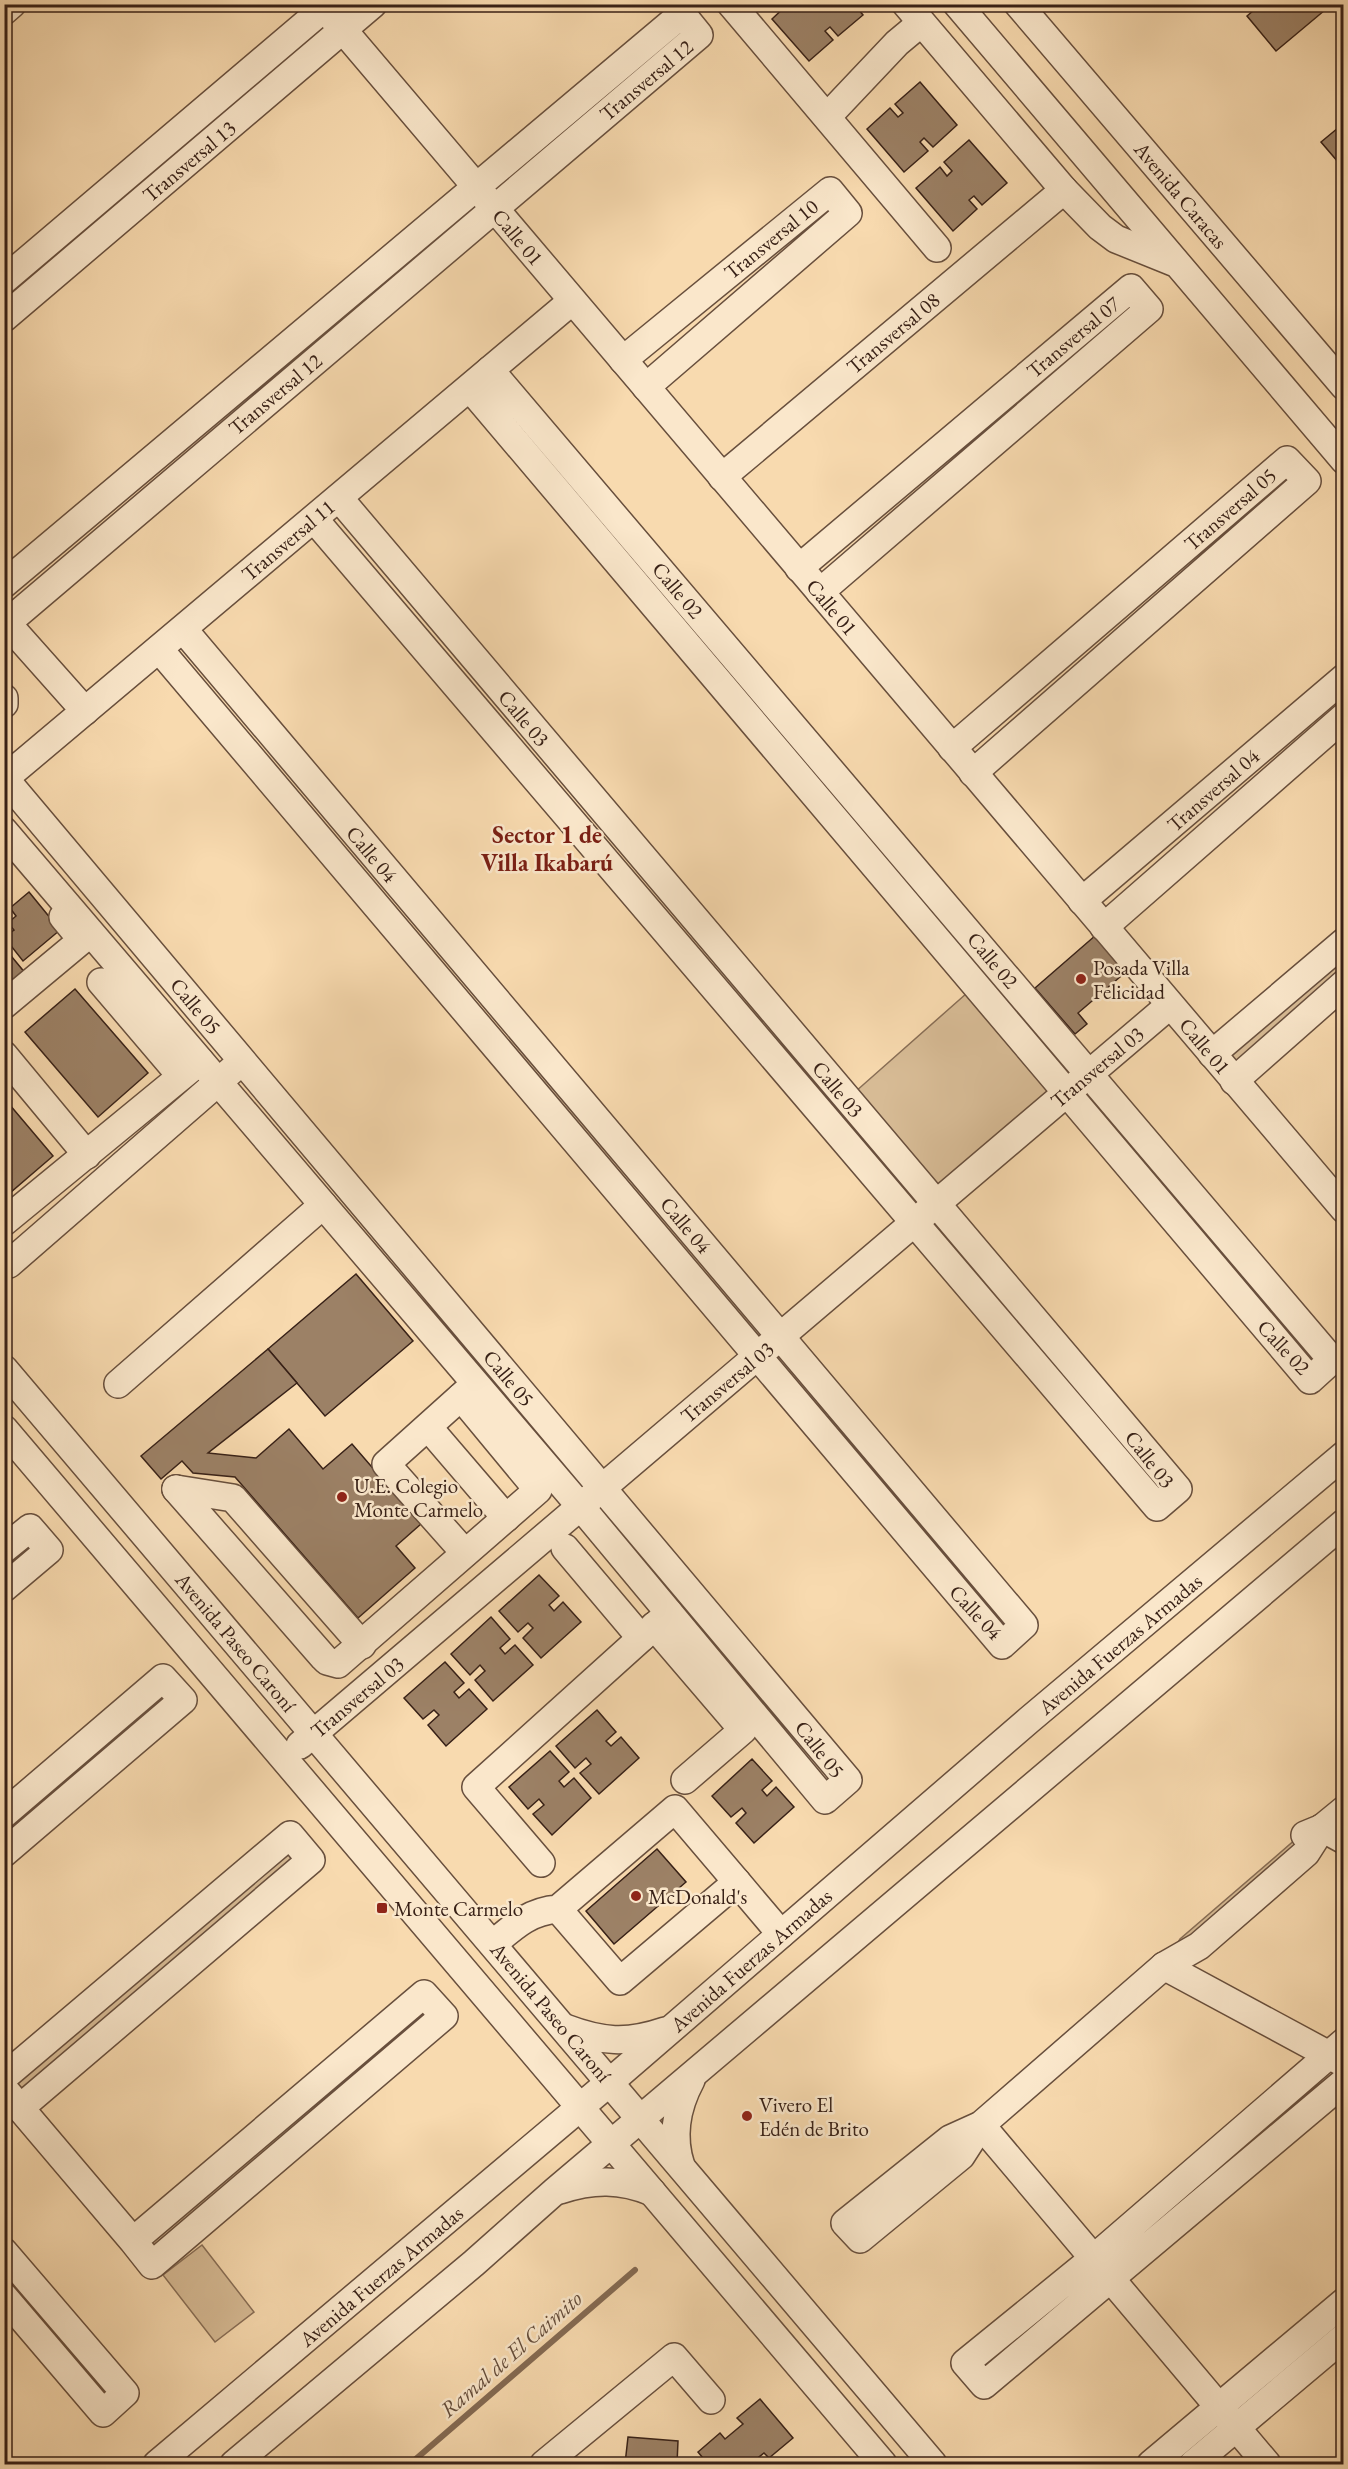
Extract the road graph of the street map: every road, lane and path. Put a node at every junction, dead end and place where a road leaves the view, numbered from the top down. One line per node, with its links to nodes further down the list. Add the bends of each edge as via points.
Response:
1 (12, 4): 7 (street)
2 (374, 4): 9 (street, Transversal 13)
3 (731, 4): 11 (street)
4 (957, 4): 19 (street)
5 (1018, 4): 25 (street, Avenida Caracas)
6 (325, 6): 9 (street, Calle 01); 10 (street, Transversal 13)
7 (4, 11)
8 (914, 14): 11 (street, via 897,43); 14 (street)
9 (343, 30): 12 (street, Transversal 13); 13 (street, Calle 01)
10 (201, 113): 12 (street); 16 (street, Transversal 13)
11 (827, 117): 18 (street)
12 (219, 135): 17 (street, Transversal 13)
13 (476, 187): 15 (street, Calle 01); 15 (street, Transversal 12, via 682,14 699,35); 28 (street, Transversal 12)
14 (1064, 190): 19 (street, via 1116,239); 31 (street, Transversal 08)
15 (494, 209): 21 (street, Calle 01); 29 (street, Transversal 12)
16 (86, 211): 17 (street); 20 (street, Transversal 13)
17 (103, 234): 22 (street, Transversal 13)
18 (938, 248)
19 (1177, 264): 30 (street)
20 (4, 280)
21 (572, 301): 23 (street, Calle 01); 24 (street, Transversal 11)
22 (4, 318)
23 (623, 360): 26 (street, Calle 01); 26 (street, Transversal 10, via 830,191 848,213)
24 (490, 370): 27 (street, Transversal 11); 40 (street, Calle 02)
25 (1344, 386)
26 (646, 387): 31 (street, Calle 01)
27 (470, 388): 32 (street, Transversal 11); 43 (street, Calle 02)
28 (233, 391): 29 (street); 35 (street, Transversal 12)
29 (251, 414): 37 (street, Transversal 12)
30 (1344, 460)
31 (722, 477): 34 (street, Calle 01)
32 (339, 498): 33 (street, Transversal 11); 39 (street, Calle 03)
33 (314, 519): 38 (street, Transversal 11); 42 (street, Calle 03)
34 (799, 568): 36 (street, Calle 01); 36 (street, Transversal 07, via 1131,288 1149,309)
35 (4, 584)
36 (820, 592): 49 (street, Calle 01)
37 (6, 621): 47 (street)
38 (183, 629): 41 (street, Transversal 11); 56 (street, Calle 04)
39 (458, 639): 42 (street); 52 (street, Calle 03)
40 (726, 647): 43 (street); 69 (street, Calle 02)
41 (159, 649): 47 (street, Transversal 11); 58 (street, Calle 04)
42 (434, 660): 53 (street, Calle 03)
43 (704, 664): 72 (street, Calle 02)
44 (1344, 678): 57 (street, Transversal 04)
45 (4, 698): 46 (street)
46 (4, 704)
47 (85, 711): 50 (street, Transversal 11)
48 (1344, 717): 59 (street, Transversal 04)
49 (952, 748): 51 (street, Calle 01); 51 (street, Transversal 05, via 1287,460 1307,481)
50 (8, 769): 67 (street, Calle 05)
51 (973, 773): 57 (street, Calle 01)
52 (575, 778): 53 (street); 78 (street, Calle 03)
53 (552, 798): 81 (street, Calle 03)
54 (4, 831): 68 (street, Calle 05)
55 (4, 847): 63 (street, via 82,940)
56 (411, 900): 58 (street); 84 (street, Calle 04)
57 (1082, 901): 59 (street, Calle 01)
58 (388, 920): 86 (street, Calle 04)
59 (1104, 927): 64 (street, Calle 01)
60 (1344, 942): 65 (street)
61 (101, 982): 68 (street)
62 (1344, 984): 71 (street)
63 (4, 1005)
64 (1170, 1005): 65 (street, Calle 01); 69 (street, Transversal 03)
65 (1212, 1054): 71 (street, Calle 01)
66 (4, 1055): 75 (street)
67 (242, 1061): 70 (street); 73 (street, Calle 05)
68 (191, 1068): 70 (street, Calle 05); 75 (street)
69 (1089, 1073): 72 (street, Transversal 03); 72 (street, Calle 02, via 1332,1360 1310,1380)
70 (218, 1081): 74 (street, Calle 05); 82 (street)
71 (1234, 1081): 79 (street, Calle 01)
72 (1066, 1093): 78 (street, Transversal 03)
73 (297, 1127): 74 (street); 76 (street, Calle 05)
74 (274, 1147): 77 (street, Calle 05)
75 (87, 1155): 80 (street)
76 (340, 1178): 77 (street); 87 (street, Calle 05)
77 (320, 1202): 89 (street); 90 (street, Calle 05)
78 (936, 1204): 81 (street, Transversal 03); 83 (street, Calle 03)
79 (1344, 1209)
80 (4, 1222)
81 (914, 1223): 84 (street, Transversal 03); 85 (street, Calle 03)
82 (9, 1264)
83 (1041, 1328): 85 (street); 85 (street, Calle 03, via 1178,1490 1157,1507)
84 (781, 1336): 86 (street, Transversal 03); 96 (street, Calle 04)
85 (1019, 1346)
86 (757, 1357): 97 (street, Transversal 03); 98 (street, Calle 04)
87 (497, 1365): 90 (street); 97 (street, Calle 05)
88 (4, 1369): 91 (street, Avenida Paseo Caroní)
89 (118, 1384)
90 (468, 1390): 93 (street); 99 (street, Calle 05); 100 (street, via 538,1490)
91 (26, 1395): 92 (street); 114 (street, Avenida Paseo Caroní)
92 (4, 1413)
93 (428, 1427): 100 (street); 104 (street, via 386,1464)
94 (4, 1429): 115 (street, Avenida Paseo Caroní)
95 (1344, 1455): 124 (street, Avenida Fuerzas Armadas)
96 (904, 1484): 98 (street); 98 (street, Calle 04, via 1024,1625 1002,1646)
97 (602, 1489): 99 (street, Transversal 03); 105 (street, Calle 05)
98 (881, 1503)
99 (581, 1508): 108 (street, Calle 05); 114 (street, Transversal 03)
100 (506, 1518): 104 (street)
101 (1344, 1523): 131 (street)
102 (565, 1548): 108 (street)
103 (4, 1550): 106 (street, via 30,1528 49,1550)
104 (465, 1553): 109 (street)
105 (676, 1576): 107 (street, Calle 05); 108 (street)
106 (4, 1588)
107 (706, 1612): 108 (street); 110 (street, Calle 05)
108 (660, 1621): 111 (street, Calle 05); 116 (street, via 743,1730); 121 (street, via 476,1787)
109 (362, 1645): 109 (street, via 233,1498 176,1489 327,1661 338,1664)
110 (740, 1652): 111 (street); 112 (street, Calle 05)
111 (718, 1671): 113 (street, Calle 05)
112 (764, 1680): 113 (street); 113 (street, Calle 05, via 848,1780 825,1800)
113 (742, 1700)
114 (314, 1734): 115 (street, Transversal 03); 125 (street, Avenida Paseo Caroní)
115 (284, 1759): 130 (street, Avenida Paseo Caroní)
116 (686, 1780)
117 (1344, 1810): 119 (street)
118 (4, 1814): 120 (street, via 163,1678 183,1700)
119 (1333, 1834): 126 (street, via 1296,1839 1180,1939)
120 (4, 1852)
121 (542, 1863)
122 (737, 1882): 123 (street, via 620,1981); 123 (street, via 675,1809); 124 (street)
123 (558, 1909): 125 (street, via 541,1910 521,1920)
124 (781, 1934): 128 (street, Avenida Fuerzas Armadas)
125 (493, 1944): 127 (street, Avenida Paseo Caroní)
126 (1164, 1966): 129 (street); 138 (street)
127 (565, 2028): 128 (street, via 587,2037 629,2040); 133 (street, Avenida Paseo Caroní)
128 (672, 2028): 133 (street, Avenida Fuerzas Armadas)
129 (1339, 2054): 146 (street)
130 (541, 2061): 136 (street, Avenida Paseo Caroní); 140 (street, via 550,2102 544,2129)
131 (694, 2074): 137 (street); 141 (street, via 681,2097 677,2116 676,2152)
132 (4, 2077): 135 (street, via 290,1835 312,1860)
133 (610, 2082): 136 (street, Avenida Fuerzas Armadas); 137 (street, Avenida Paseo Caroní)
134 (1344, 2082): 147 (street)
135 (12, 2098): 144 (street)
136 (579, 2106): 139 (street, Avenida Paseo Caroní); 140 (street, Avenida Fuerzas Armadas)
137 (641, 2118): 139 (street); 141 (street, Avenida Paseo Caroní)
138 (981, 2125): 138 (street, via 950,2139 845,2223 860,2239 961,2156); 146 (street)
139 (611, 2144): 142 (street); 143 (street, Avenida Paseo Caroní)
140 (534, 2146): 154 (street, Avenida Fuerzas Armadas)
141 (682, 2168): 158 (street, Avenida Paseo Caroní)
142 (554, 2192): 143 (street, via 598,2181 627,2183); 155 (street)
143 (652, 2192): 157 (street, Avenida Paseo Caroní)
144 (133, 2241): 144 (street, via 152,2265 444,2016 424,1994)
145 (4, 2252): 148 (street, via 125,2393 103,2414)
146 (1094, 2258): 147 (street); 147 (street, via 965,2363 984,2385)
147 (1111, 2279): 152 (street)
148 (4, 2297)
149 (1344, 2302): 152 (street)
150 (1344, 2337): 153 (street)
151 (711, 2400): 156 (street, via 674,2357)
152 (1219, 2407): 153 (street); 159 (street)
153 (1237, 2429): 160 (street); 161 (street)
154 (157, 2464)
155 (234, 2464)
156 (544, 2464)
157 (883, 2464)
158 (933, 2464)
159 (1151, 2464)
160 (1193, 2464)
161 (1267, 2464)

